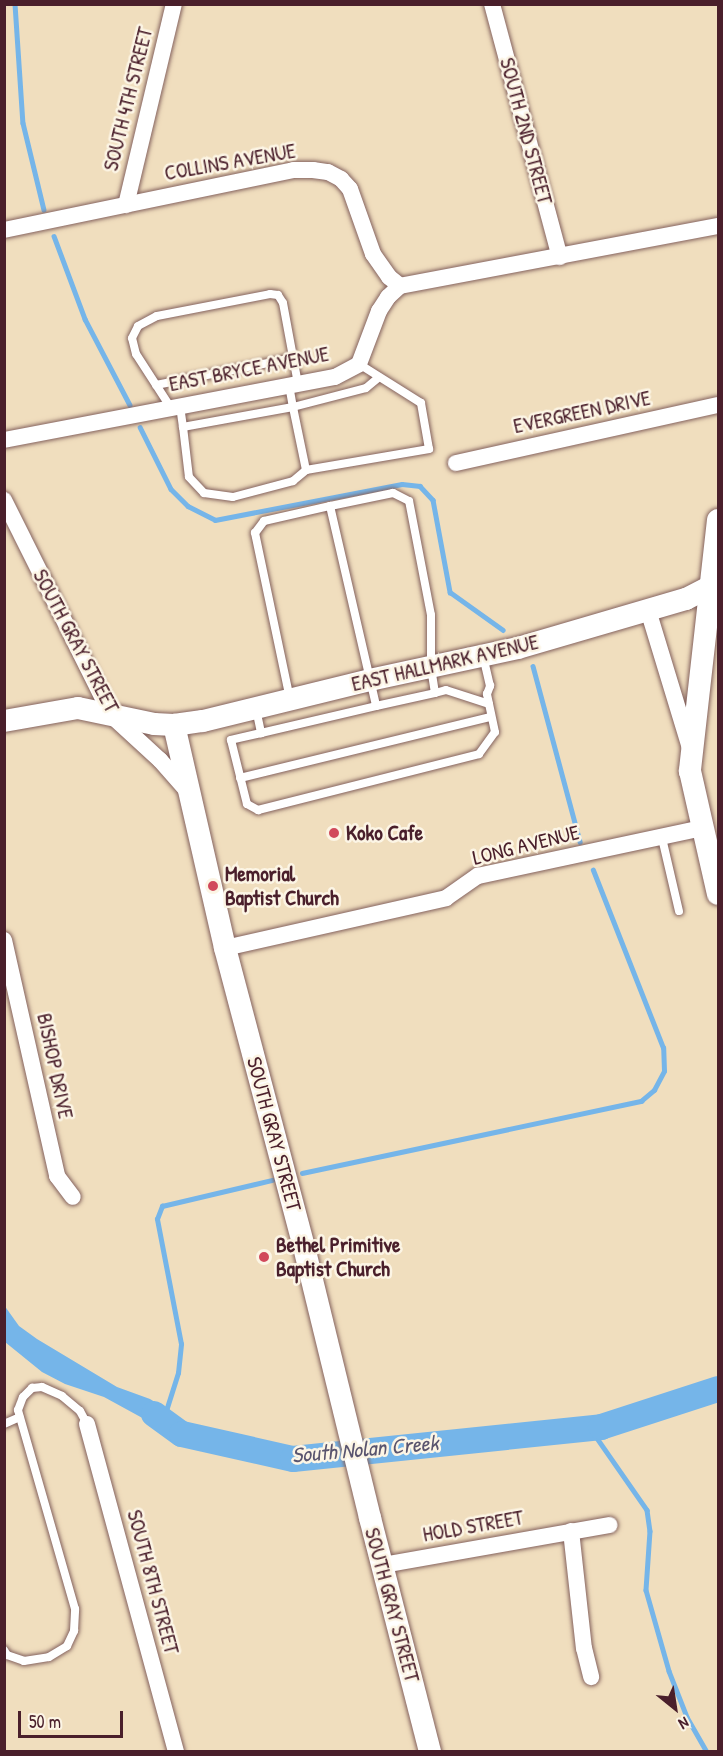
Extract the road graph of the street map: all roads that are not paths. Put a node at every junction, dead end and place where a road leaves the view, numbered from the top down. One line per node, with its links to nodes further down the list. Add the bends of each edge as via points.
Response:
1 (174, 4): 3 (street, SOUTH 4TH STREET)
2 (492, 4): 6 (street, SOUTH 2ND STREET)
3 (126, 205): 5 (street, COLLINS AVENUE); 7 (street, COLLINS AVENUE, via 294,170 328,172 350,189 372,254 389,278)
4 (718, 226): 6 (street)
5 (4, 230)
6 (560, 257): 7 (street)
7 (400, 286): 9 (street, EAST BRYCE AVENUE, via 379,310)
8 (293, 358): 11 (lane); 11 (lane, via 283,303 275,294 157,316 138,326 132,338 140,364); 12 (lane)
9 (359, 364): 10 (lane); 12 (street, EAST BRYCE AVENUE, via 335,377)
10 (379, 377): 15 (lane, via 366,388); 19 (lane, via 421,403 429,449)
11 (156, 385): 14 (lane)
12 (294, 385): 14 (street, EAST BRYCE AVENUE); 15 (lane)
13 (718, 405): 18 (street, EVERGREEN DRIVE)
14 (176, 407): 16 (lane); 17 (street, EAST BRYCE AVENUE)
15 (293, 407): 16 (lane); 19 (lane)
16 (183, 427): 19 (lane, via 189,477 204,494 232,497 292,481)
17 (4, 440)
18 (456, 463)
19 (306, 470)
20 (4, 500): 33 (street, SOUTH GRAY STREET)
21 (330, 506): 26 (lane, via 393,493 409,501 430,615); 27 (lane); 29 (lane, via 264,521 255,533)
22 (718, 520): 23 (street)
23 (715, 585): 24 (street, EAST HALLMARK AVENUE); 38 (street)
24 (648, 610): 25 (street, EAST HALLMARK AVENUE); 38 (street)
25 (483, 655): 26 (street, EAST HALLMARK AVENUE); 30 (lane, via 490,686)
26 (431, 667): 27 (street, EAST HALLMARK AVENUE); 28 (lane)
27 (370, 680): 29 (street, EAST HALLMARK AVENUE); 31 (lane)
28 (435, 693): 30 (lane, via 446,690); 31 (lane)
29 (290, 699): 32 (street, EAST HALLMARK AVENUE)
30 (489, 704): 34 (lane)
31 (376, 706): 37 (lane)
32 (256, 708): 36 (street, EAST HALLMARK AVENUE); 37 (lane)
33 (111, 715): 35 (street, via 78,708); 36 (street); 40 (street, SOUTH GRAY STREET, via 160,760)
34 (492, 717): 39 (lane); 39 (lane, via 495,732 480,754 258,810 247,804)
35 (4, 721)
36 (174, 725): 40 (street, SOUTH GRAY STREET)
37 (261, 733): 39 (lane, via 231,740)
38 (692, 754): 41 (street, via 690,771)
39 (240, 778)
40 (190, 795): 46 (street, SOUTH GRAY STREET)
41 (706, 827): 42 (street, LONG AVENUE); 43 (street)
42 (662, 838): 44 (lane); 46 (street, LONG AVENUE, via 478,876 446,898)
43 (718, 886)
44 (679, 911)
45 (4, 940): 47 (street, BISHOP DRIVE, via 57,1176)
46 (225, 948): 53 (street, SOUTH GRAY STREET)
47 (73, 1197)
48 (20, 1417): 49 (lane); 50 (lane, via 18,1410 23,1397 32,1388 42,1387 62,1396 80,1411); 54 (lane, via 75,1609 74,1631 67,1646 50,1658 24,1661)
49 (4, 1424)
50 (87, 1424): 56 (street, SOUTH 8TH STREET)
51 (610, 1525): 52 (street, HOLD STREET)
52 (571, 1531): 53 (street, HOLD STREET); 55 (street)
53 (383, 1565): 57 (street, SOUTH GRAY STREET)
54 (4, 1650)
55 (591, 1677)
56 (176, 1752)
57 (430, 1752)

